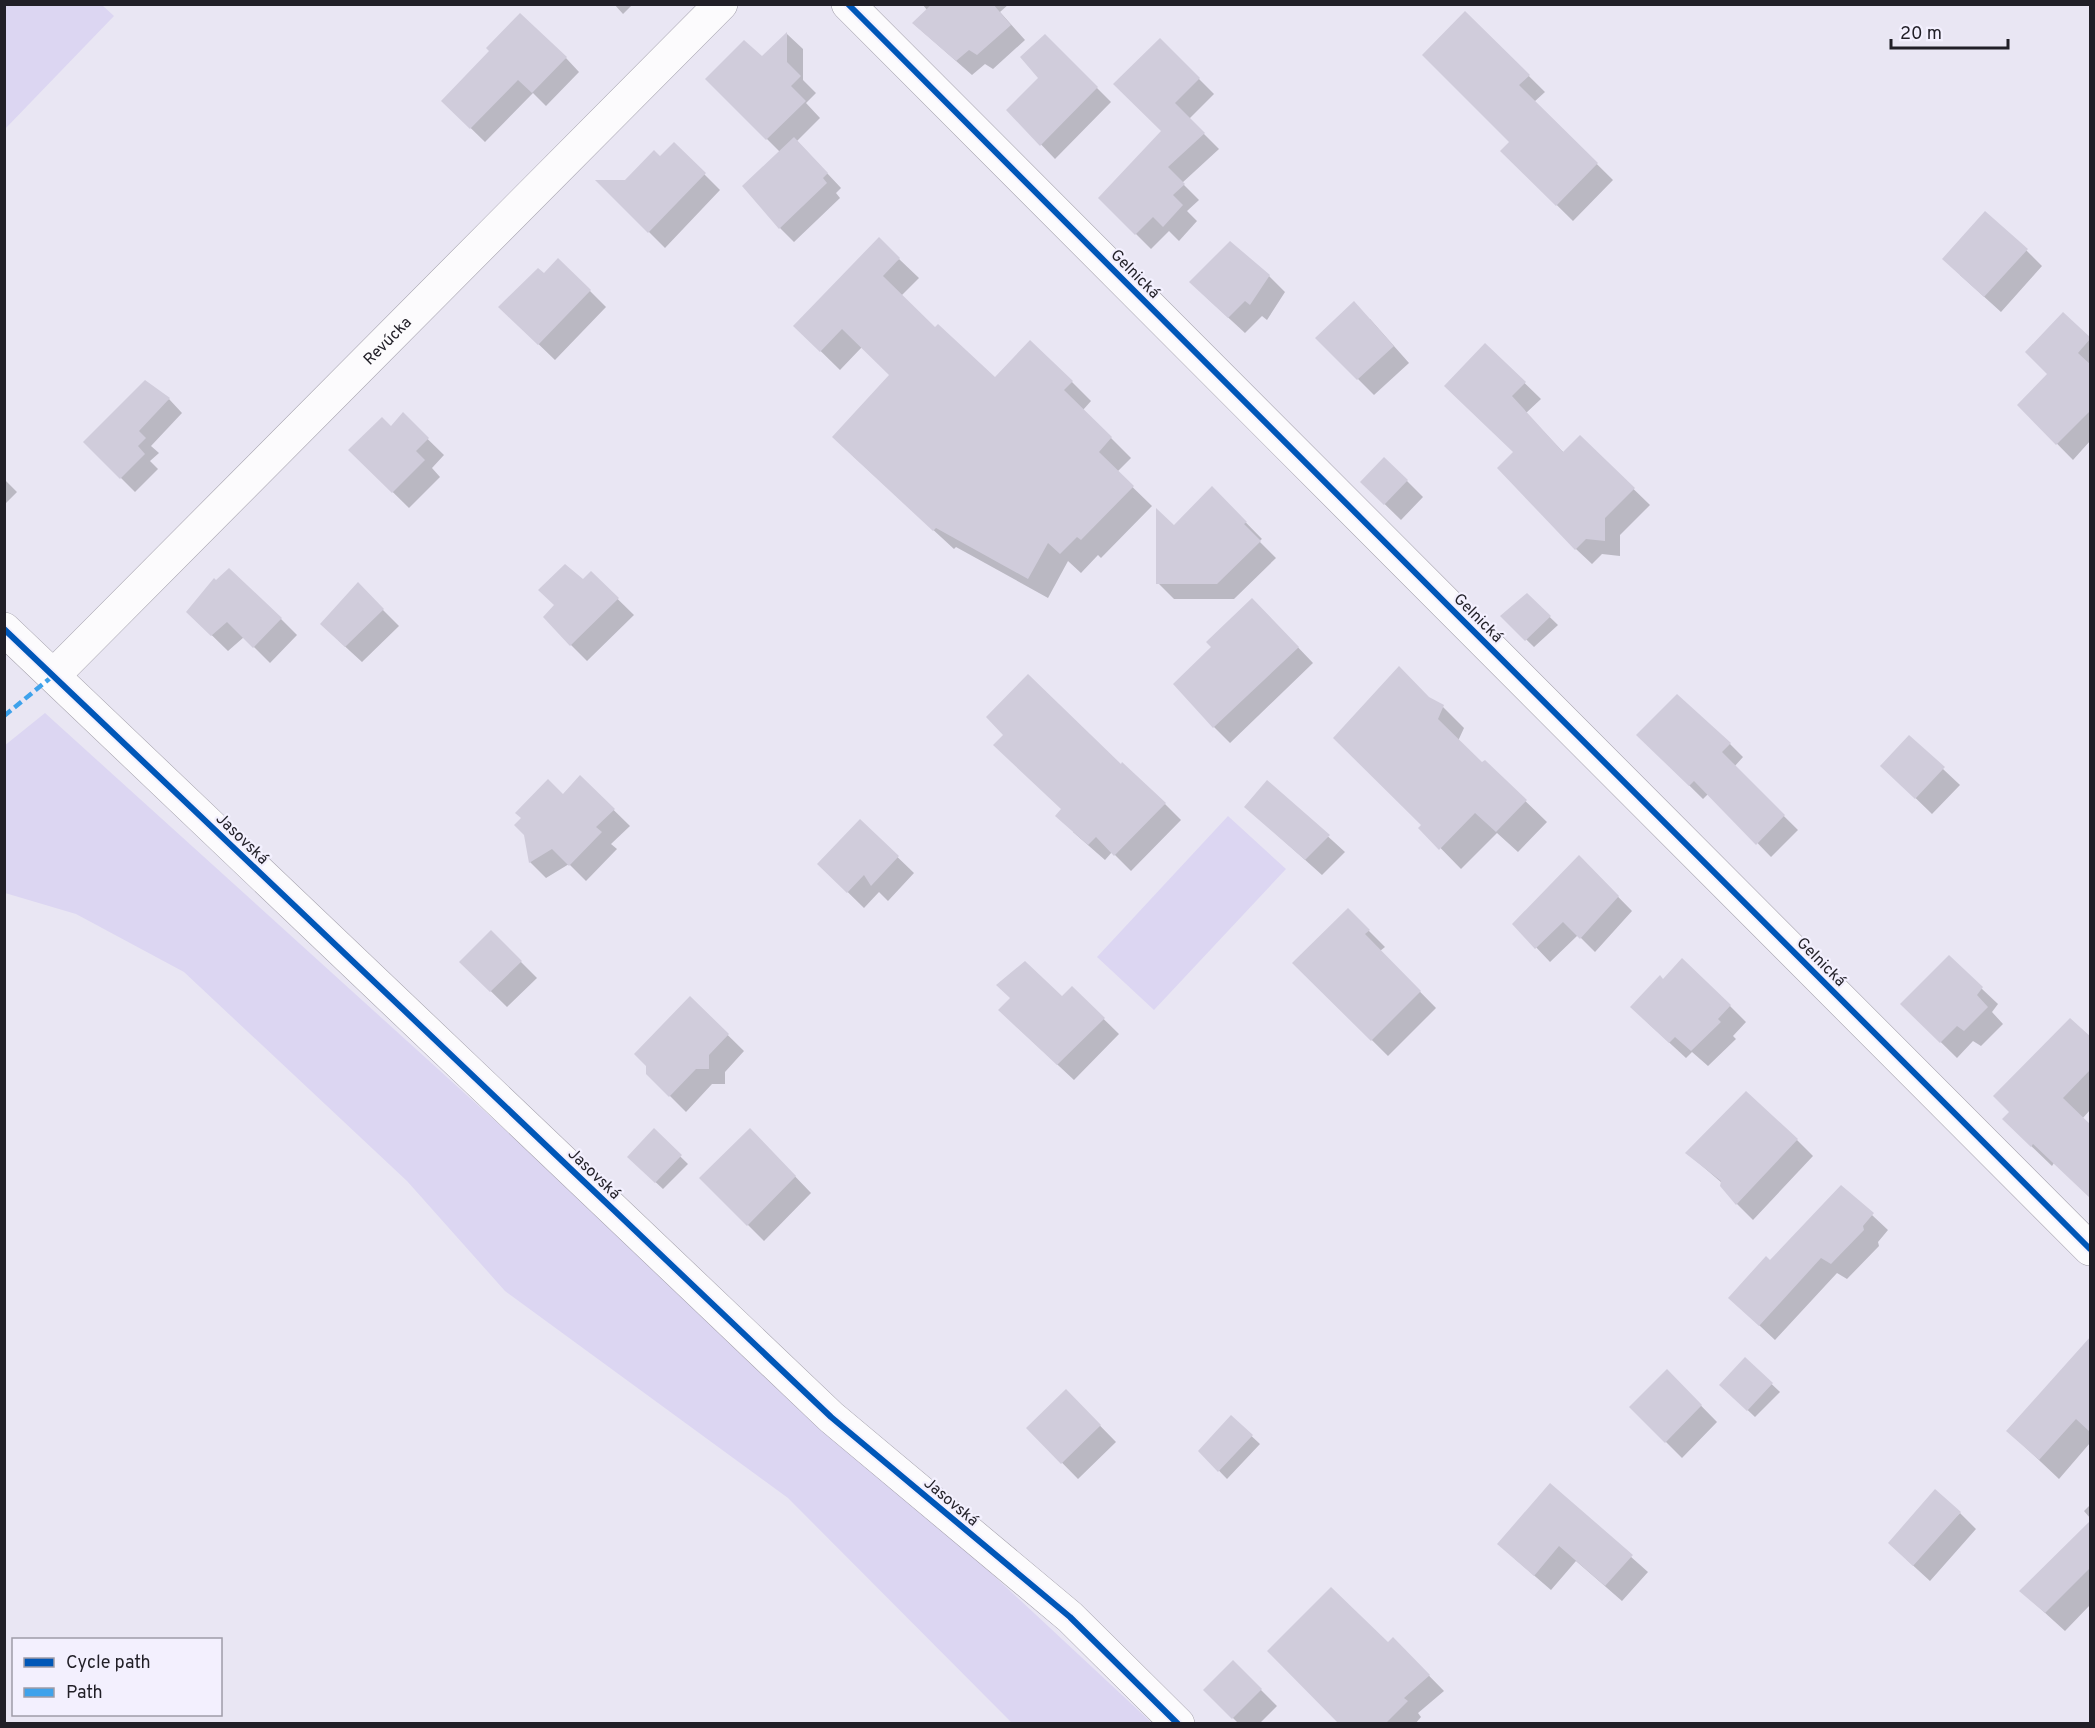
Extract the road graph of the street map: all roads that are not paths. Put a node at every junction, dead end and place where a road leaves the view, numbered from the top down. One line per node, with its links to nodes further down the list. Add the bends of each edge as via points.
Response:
1 (721, 4): 4 (street, Revúcka)
2 (848, 4): 5 (street, Gelnická)
3 (4, 629): 4 (street, Jasovská)
4 (54, 675): 6 (street, Jasovská, via 831,1417 1070,1617)
5 (2091, 1249)
6 (1178, 1724)

